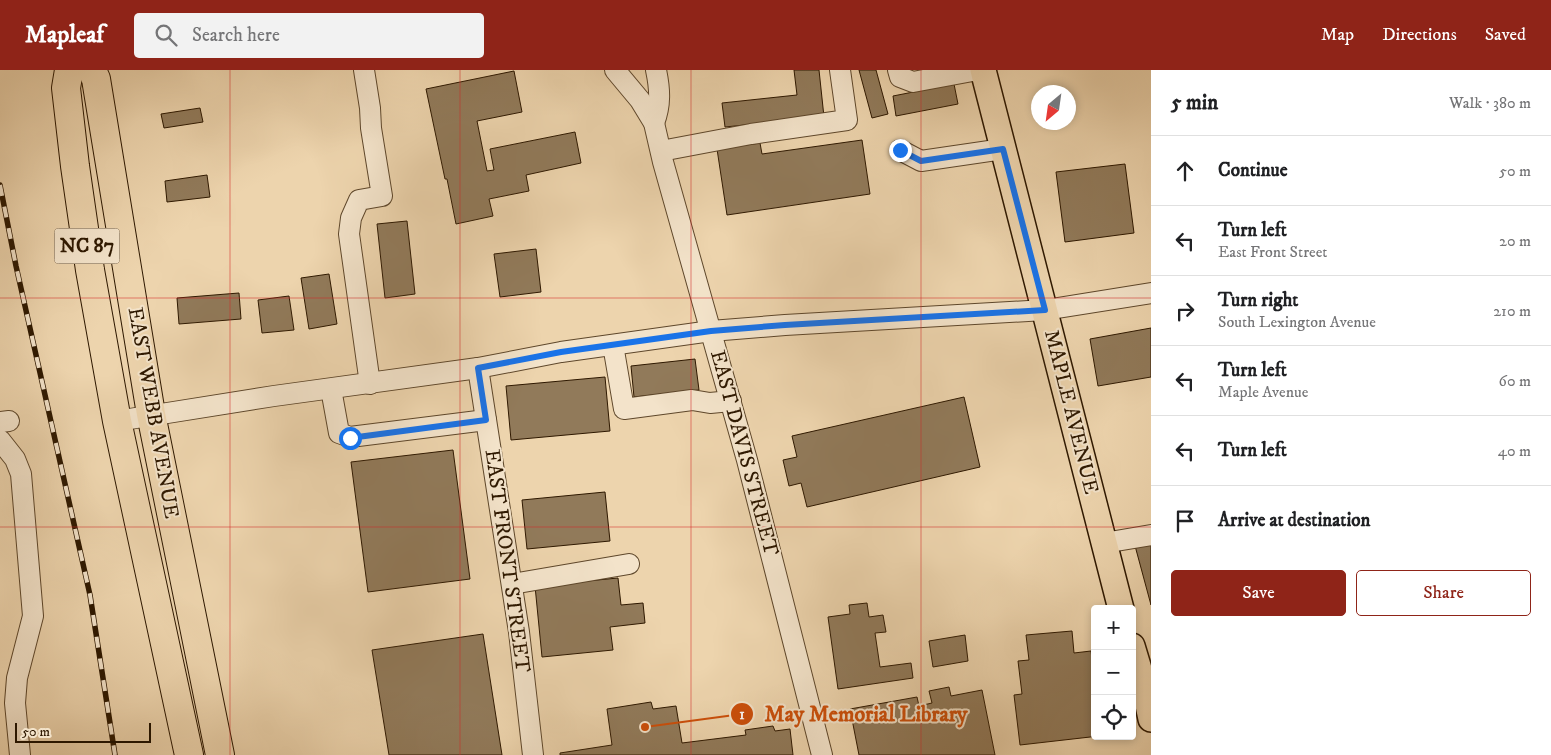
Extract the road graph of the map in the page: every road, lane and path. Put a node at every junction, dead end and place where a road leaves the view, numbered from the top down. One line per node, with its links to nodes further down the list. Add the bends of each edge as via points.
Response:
1 (69, 70): 24 (highway, EAST WEBB AVENUE / NC 87, via 66,88 75,166)
2 (92, 70): 22 (highway, EAST WEBB AVENUE / NC 87, via 109,149)
3 (364, 70): 19 (street, via 382,196 359,200 351,218 350,234)
4 (615, 70): 10 (street, EAST DAVIS STREET)
5 (656, 70): 10 (street, EAST DAVIS STREET, via 660,91)
6 (840, 70): 13 (street, via 847,120)
7 (898, 70): 8 (street, via 900,77 913,82)
8 (978, 70)
9 (983, 70): 11 (main road, MAPLE AVENUE)
10 (654, 123): 13 (street, EAST DAVIS STREET)
11 (1003, 149): 12 (street, via 921,161); 15 (main road, MAPLE AVENUE)
12 (900, 150)
13 (661, 152): 16 (street, EAST DAVIS STREET)
14 (1151, 293): 15 (street)
15 (1045, 310): 16 (street); 27 (main road, MAPLE AVENUE)
16 (711, 331): 17 (street); 21 (street, EAST DAVIS STREET)
17 (612, 345): 18 (street); 21 (street, via 624,409 692,400 710,403)
18 (478, 368): 19 (street); 23 (street, EAST FRONT STREET)
19 (370, 384): 20 (street)
20 (331, 389): 22 (street); 23 (street, via 339,433 350,438)
21 (731, 401): 37 (street, EAST DAVIS STREET)
22 (151, 414): 24 (street); 35 (highway, EAST WEBB AVENUE / NC 87)
23 (486, 420): 29 (street, EAST FRONT STREET)
24 (117, 421): 34 (highway, EAST WEBB AVENUE / NC 87)
25 (0, 440): 33 (street, via 15,459 21,474 33,616 17,678 15,703)
26 (1151, 535): 27 (street)
27 (1104, 543): 30 (main road, MAPLE AVENUE)
28 (629, 564): 29 (street)
29 (512, 584): 36 (street, EAST FRONT STREET)
30 (1120, 605)
31 (1133, 650): 32 (main road)
32 (1151, 719)
33 (20, 755)
34 (189, 755)
35 (220, 755)
36 (533, 755)
37 (822, 755)

